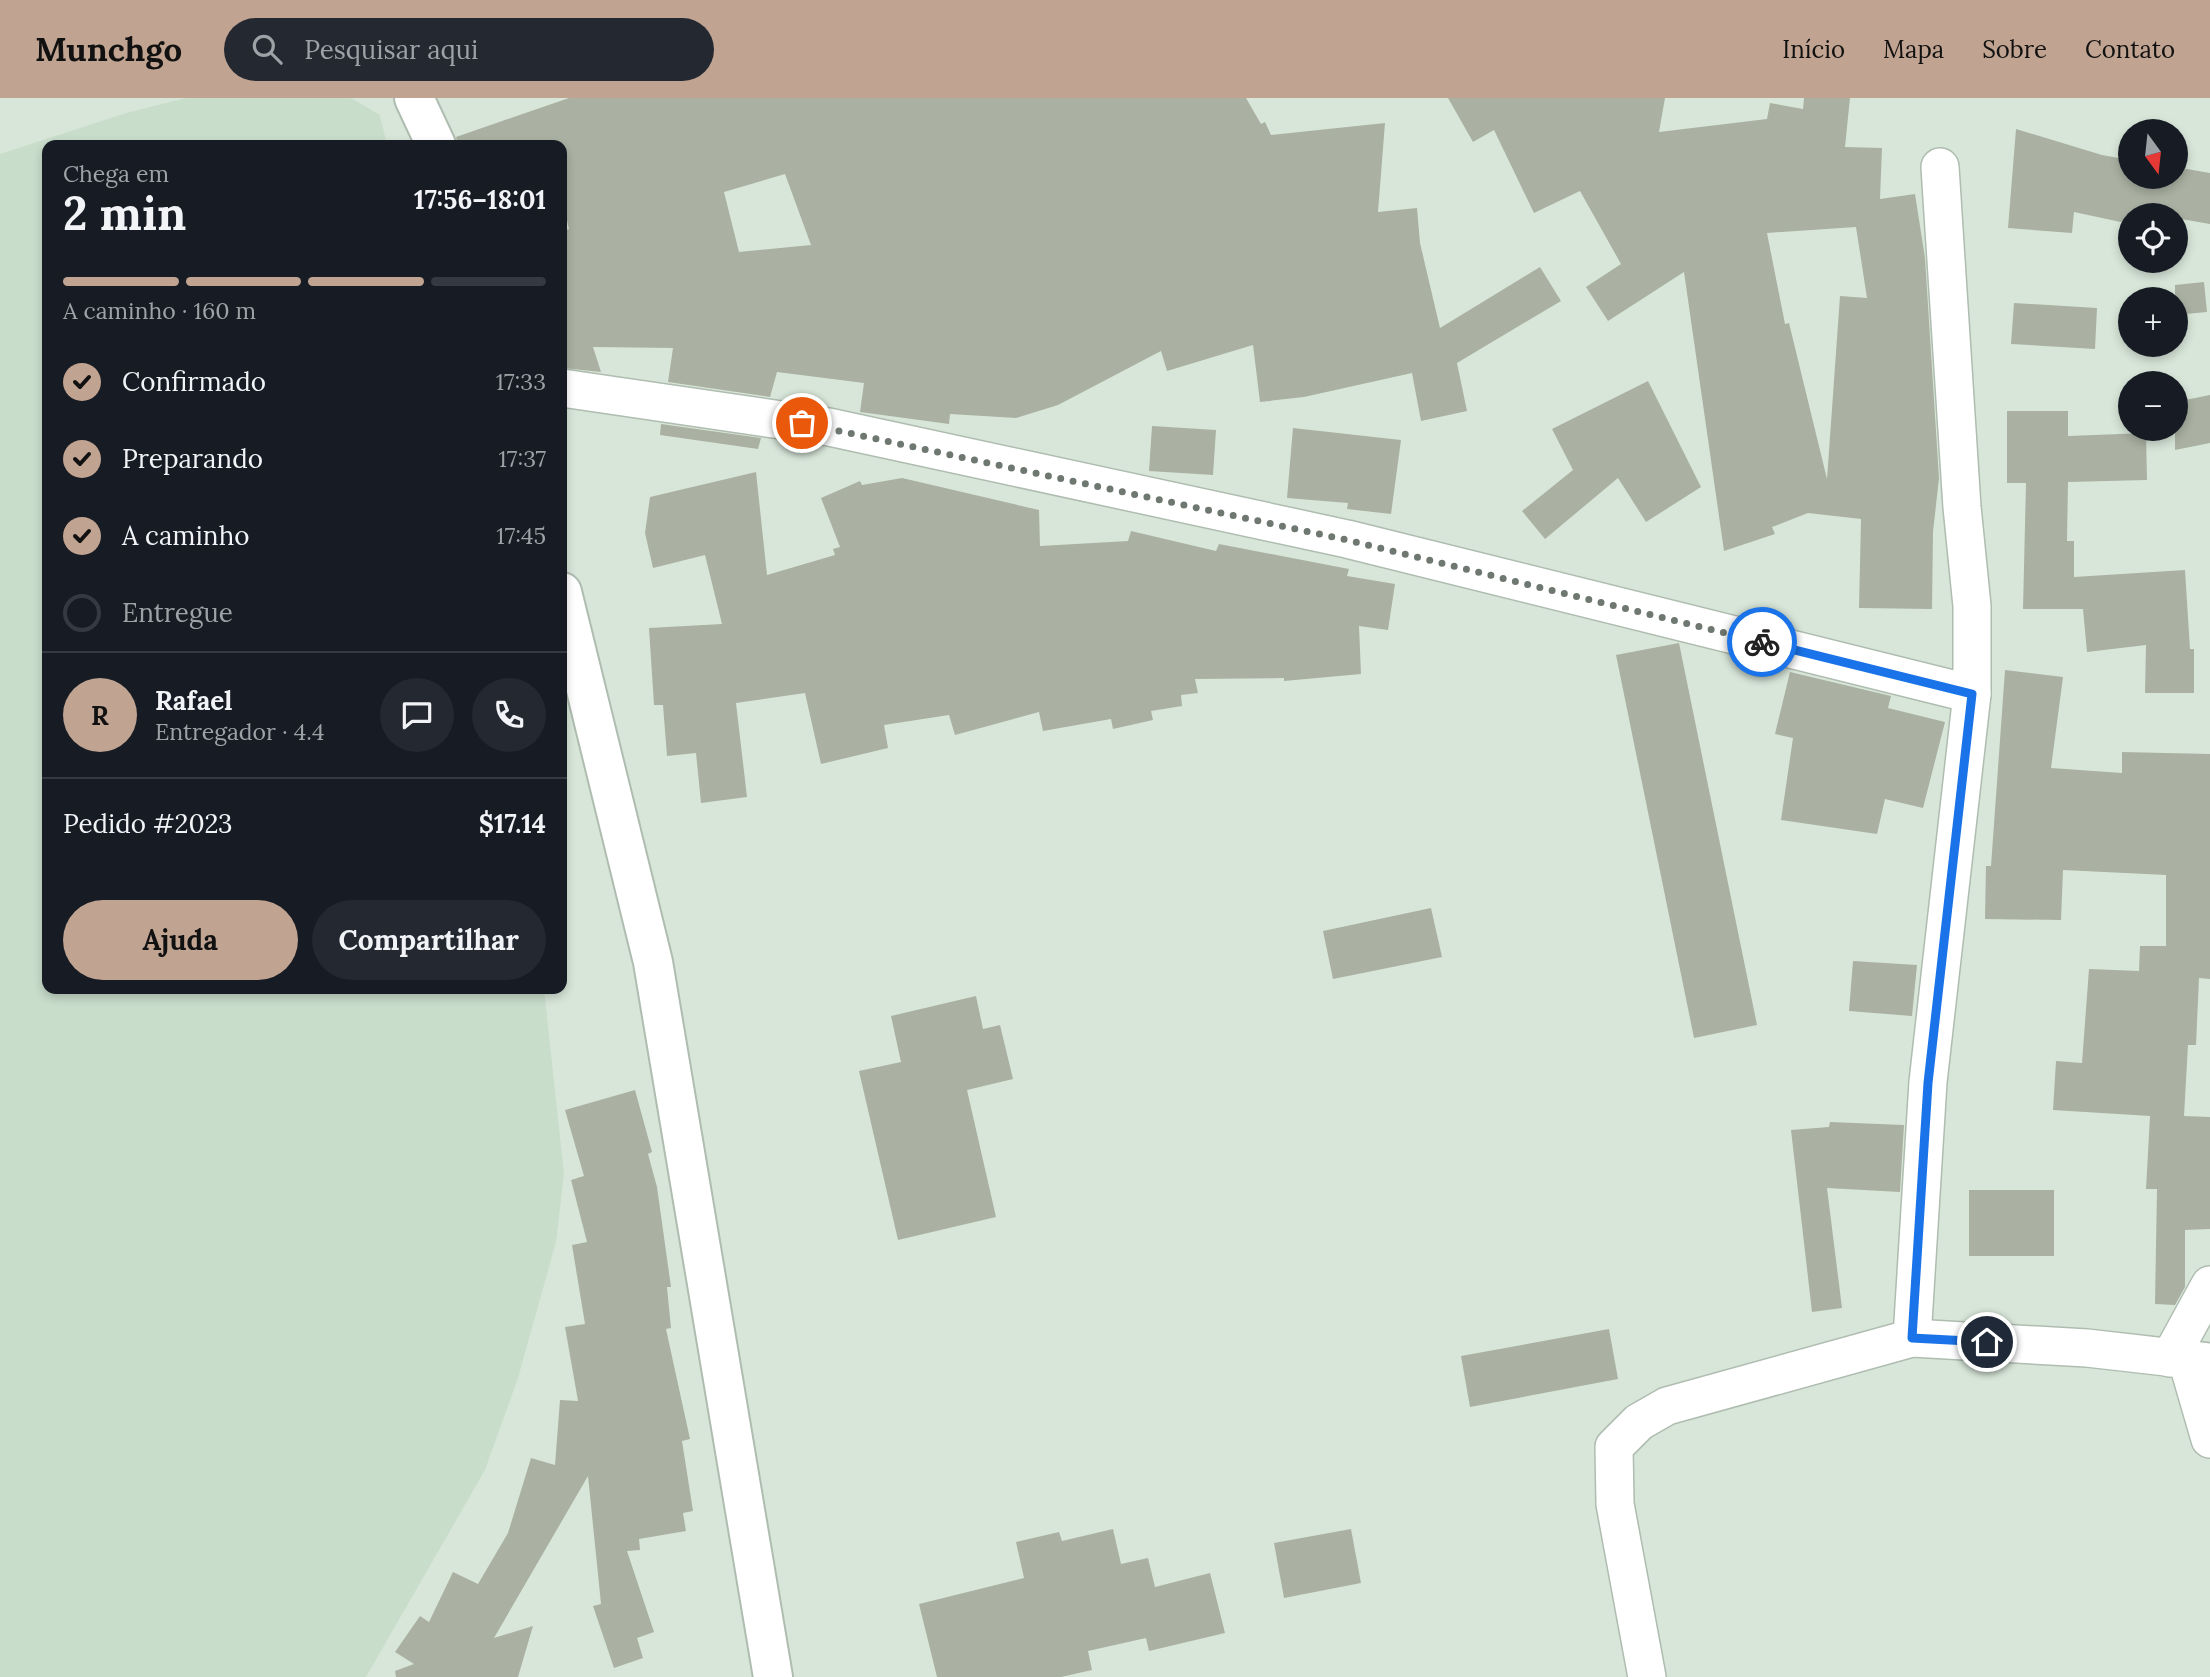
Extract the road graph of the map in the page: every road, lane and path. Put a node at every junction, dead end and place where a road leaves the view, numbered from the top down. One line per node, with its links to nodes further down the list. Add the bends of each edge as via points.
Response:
1 (414, 98): 2 (street)
2 (434, 140)
3 (1940, 167): 6 (street, via 1972,606)
4 (567, 389): 6 (street, via 829,427 952,453 1347,540)
5 (567, 612): 11 (street, via 653,962)
6 (1972, 694): 8 (street, via 1928,1083)
7 (2210, 1285): 9 (street)
8 (1912, 1338): 9 (street, via 2087,1348); 12 (street, via 1667,1406 1639,1422 1614,1447 1615,1504)
9 (2189, 1360): 10 (street)
10 (2210, 1439)
11 (774, 1677)
12 (1647, 1677)

